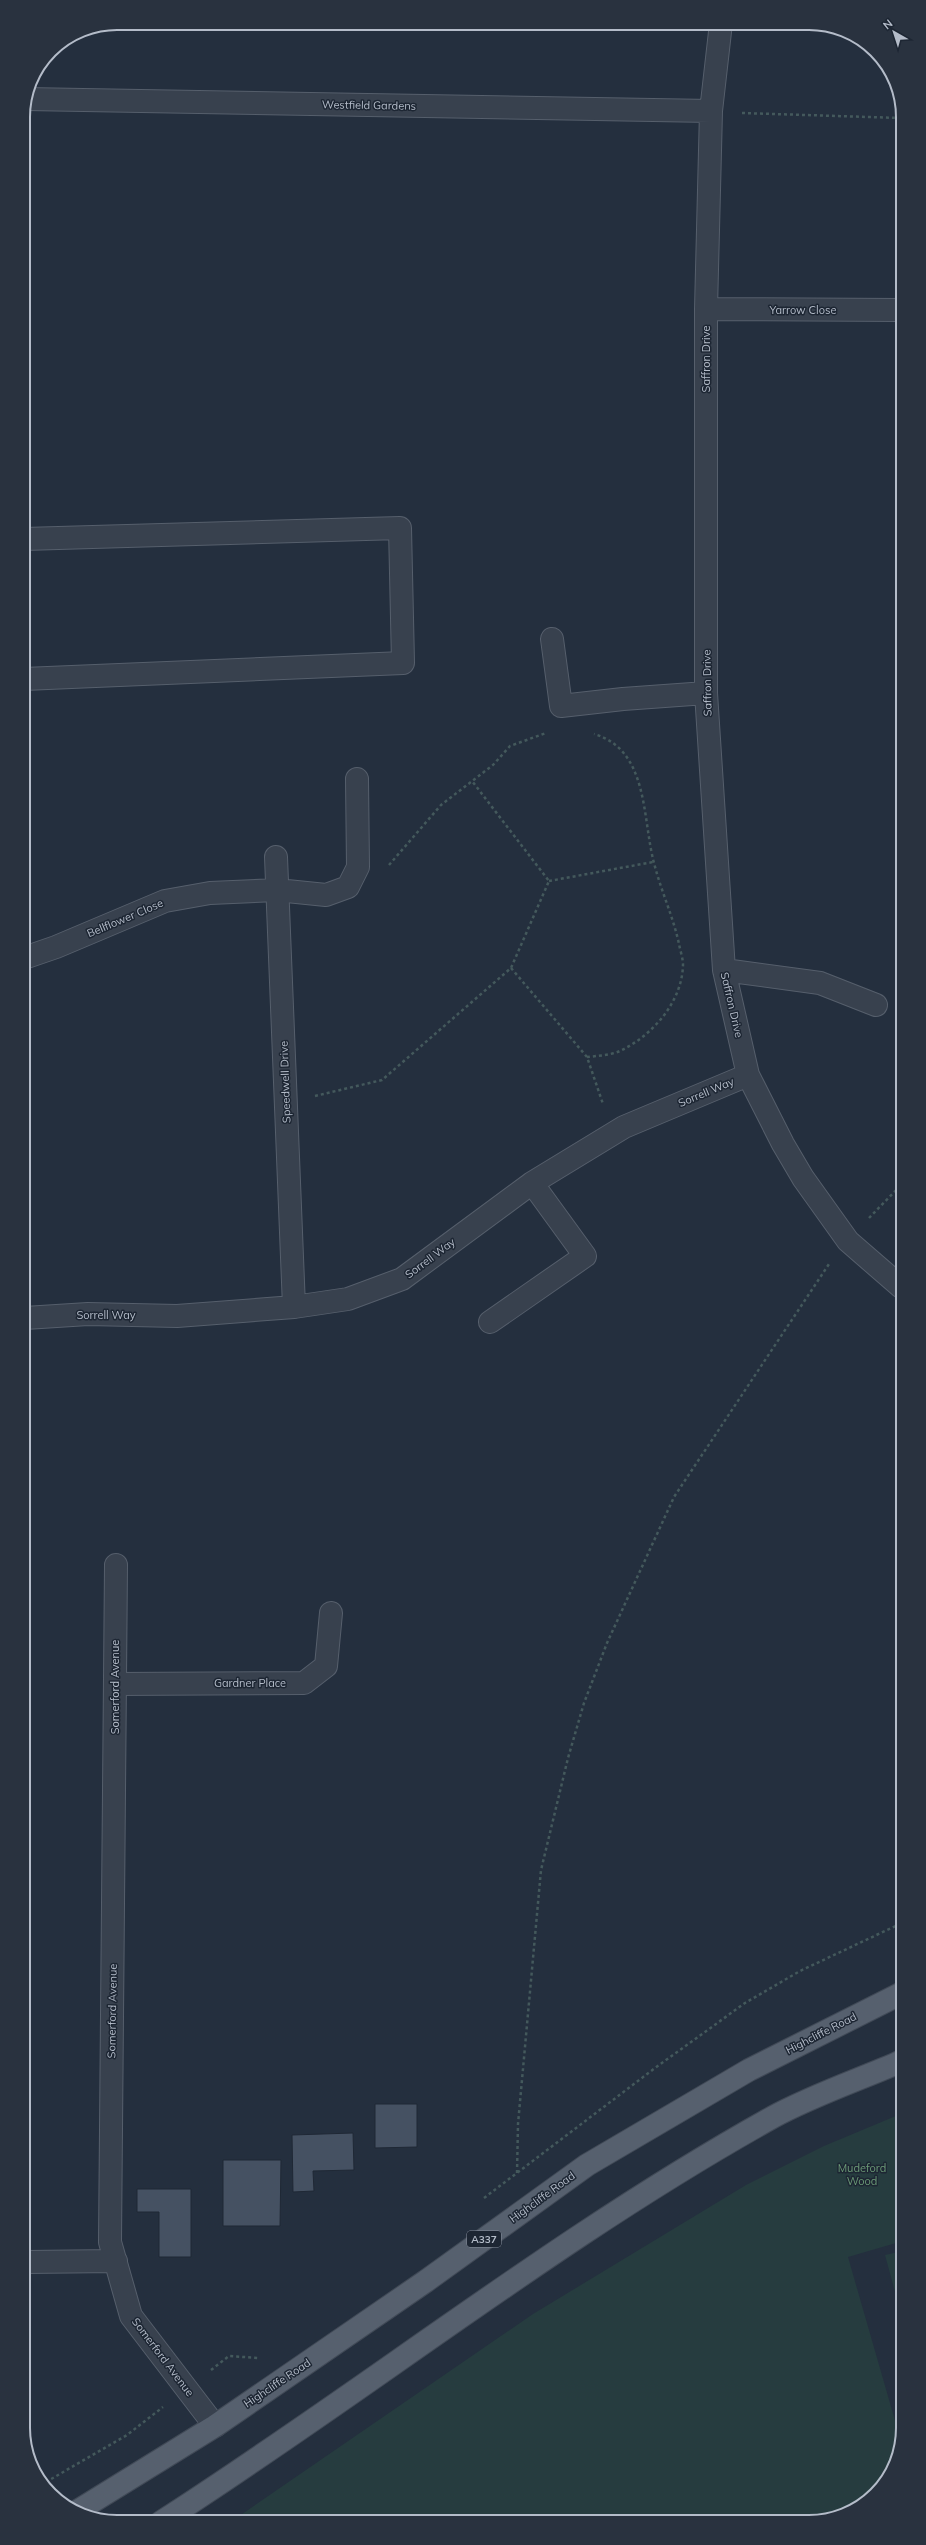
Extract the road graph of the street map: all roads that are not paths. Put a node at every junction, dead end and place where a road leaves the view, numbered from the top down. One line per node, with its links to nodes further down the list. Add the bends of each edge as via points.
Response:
1 (720, 30): 3 (street, Saffron Drive)
2 (32, 99): 3 (street, Westfield Gardens)
3 (711, 111): 4 (street, Saffron Drive)
4 (706, 310): 5 (street, Yarrow Close); 9 (street, Saffron Drive)
5 (896, 310)
6 (30, 539): 8 (street, via 400,528 403,663)
7 (552, 639): 9 (street, via 561,706)
8 (30, 679)
9 (706, 693): 14 (street, Saffron Drive)
10 (357, 779): 12 (street, Bellflower Close, via 358,867 348,887 326,895)
11 (276, 857): 12 (street, Speedwell Drive)
12 (277, 890): 13 (street, Bellflower Close, via 210,893 165,901); 19 (street, Speedwell Drive)
13 (30, 956)
14 (724, 970): 15 (street, via 820,983); 16 (street, Saffron Drive)
15 (876, 1005)
16 (748, 1075): 17 (street, Sorrell Way, via 624,1127); 18 (street, Saffron Drive, via 803,1178 848,1241)
17 (532, 1183): 19 (street, Sorrell Way, via 402,1279 348,1298); 21 (street, via 585,1256)
18 (896, 1283)
19 (294, 1307): 20 (street, Sorrell Way, via 177,1316 88,1314)
20 (30, 1318)
21 (490, 1322)
22 (116, 1565): 24 (street, Somerford Avenue)
23 (331, 1613): 24 (street, Gardner Place, via 326,1666 304,1683)
24 (115, 1684): 27 (street, Somerford Avenue, via 110,2242)
25 (896, 1996): 29 (main road, Highcliffe Road / A337, via 749,2070 587,2165)
26 (896, 2063): 31 (main road, via 776,2116 619,2208 244,2469)
27 (116, 2261): 28 (street); 29 (street, Somerford Avenue, via 131,2316)
28 (30, 2262)
29 (215, 2426): 30 (main road, Highcliffe Road / A337)
30 (83, 2508)
31 (172, 2515)

